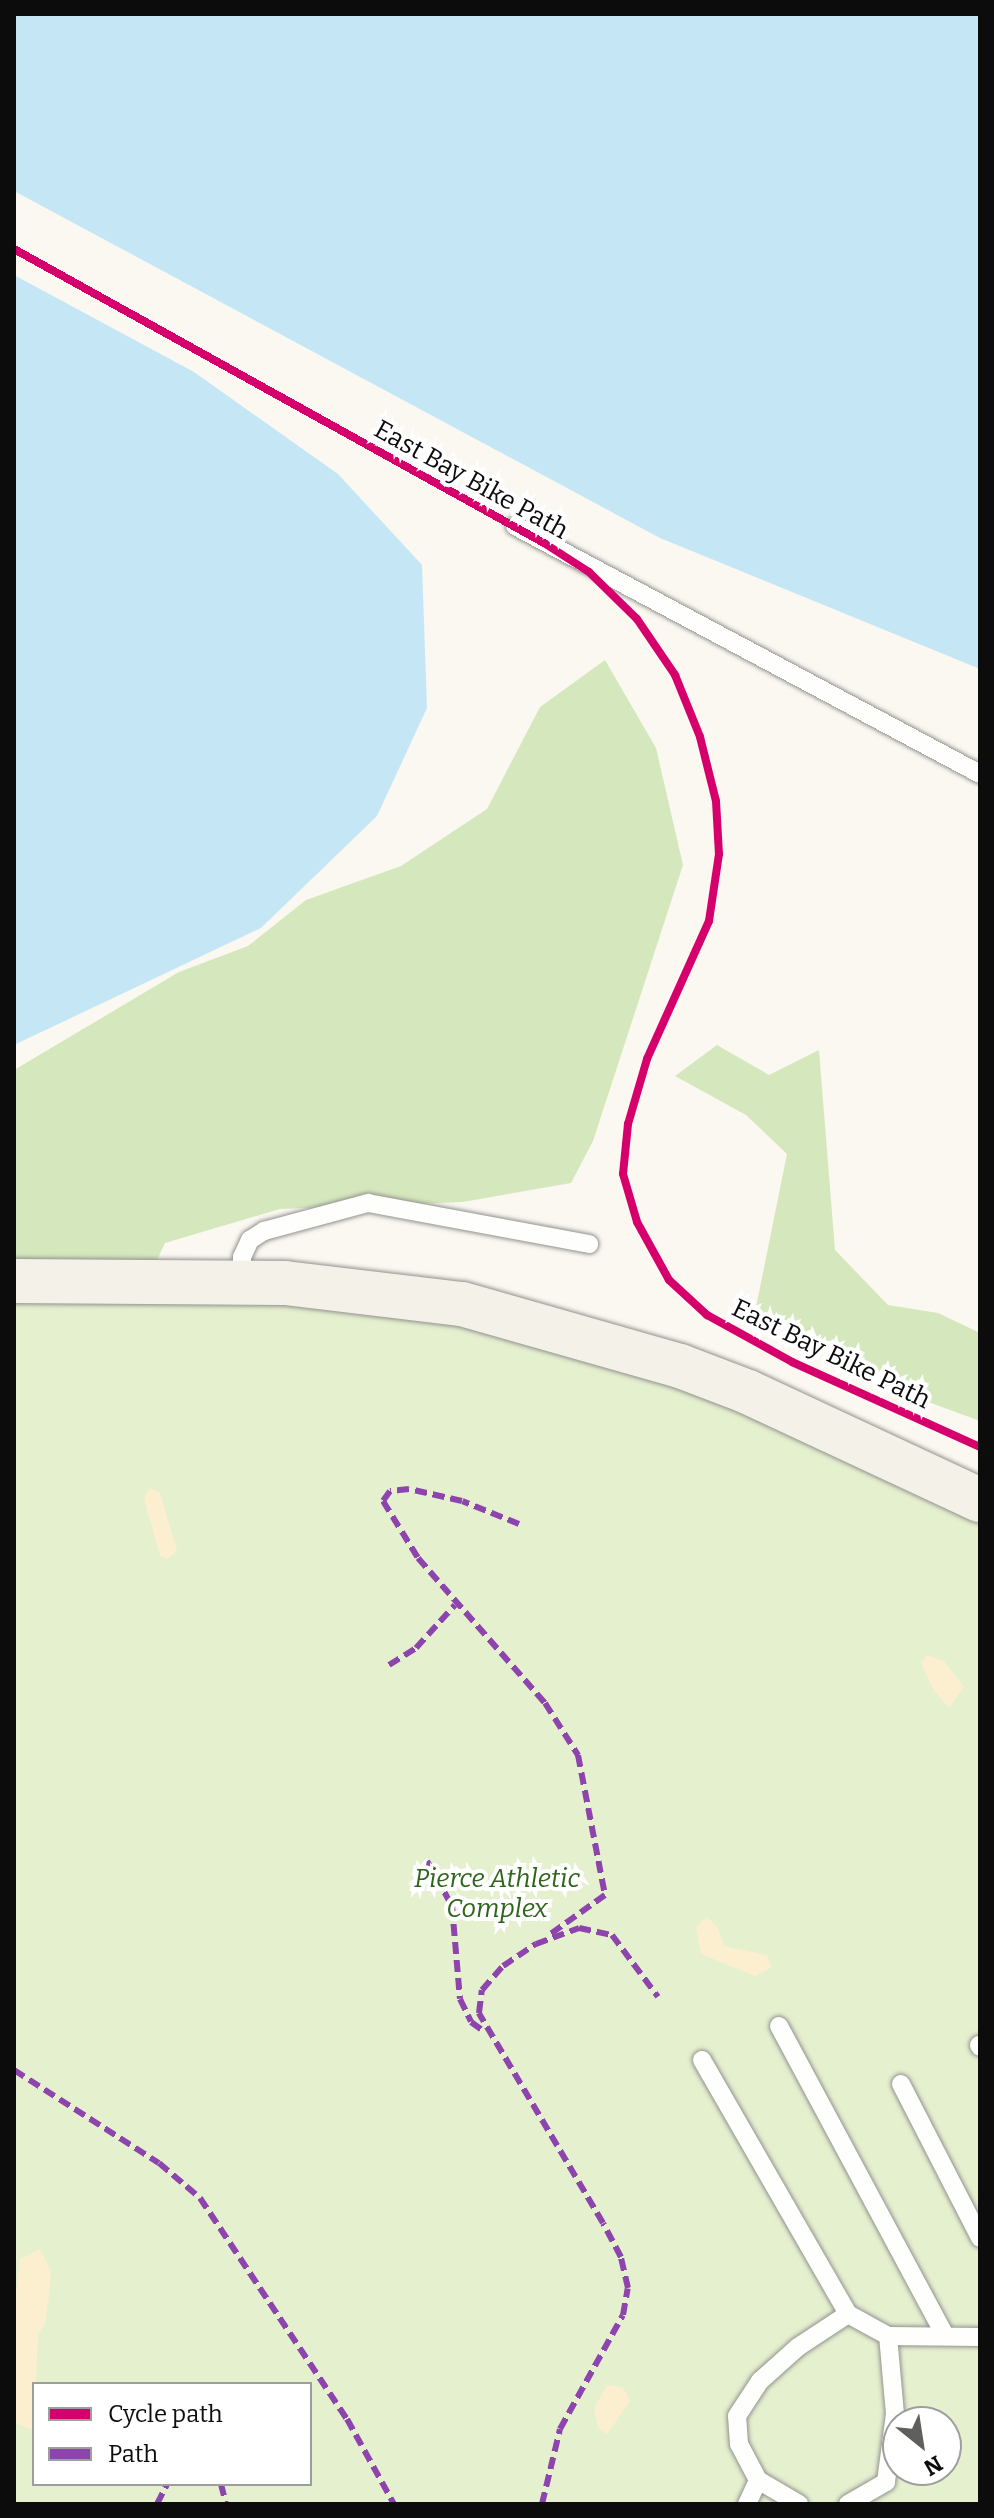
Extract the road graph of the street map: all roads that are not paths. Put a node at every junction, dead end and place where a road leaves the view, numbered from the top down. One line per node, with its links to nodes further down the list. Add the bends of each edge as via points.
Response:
1 (515, 526): 2 (lane)
2 (980, 774)
3 (589, 1244): 5 (lane, via 368,1203 264,1231 250,1240 242,1257)
4 (14, 1281): 5 (main road)
5 (242, 1281): 6 (main road, via 462,1304 680,1366)
6 (980, 1500)
7 (779, 2026): 12 (lane)
8 (702, 2060): 11 (lane)
9 (901, 2084): 10 (lane)
10 (980, 2238)
11 (848, 2314): 13 (lane); 16 (lane, via 798,2347 760,2381 737,2416 739,2444)
12 (945, 2335): 13 (lane); 14 (lane)
13 (888, 2336): 15 (lane)
14 (980, 2337)
15 (894, 2406)
16 (758, 2480): 18 (lane); 19 (lane)
17 (882, 2484): 20 (lane)
18 (747, 2504)
19 (799, 2504)
20 (848, 2504)

